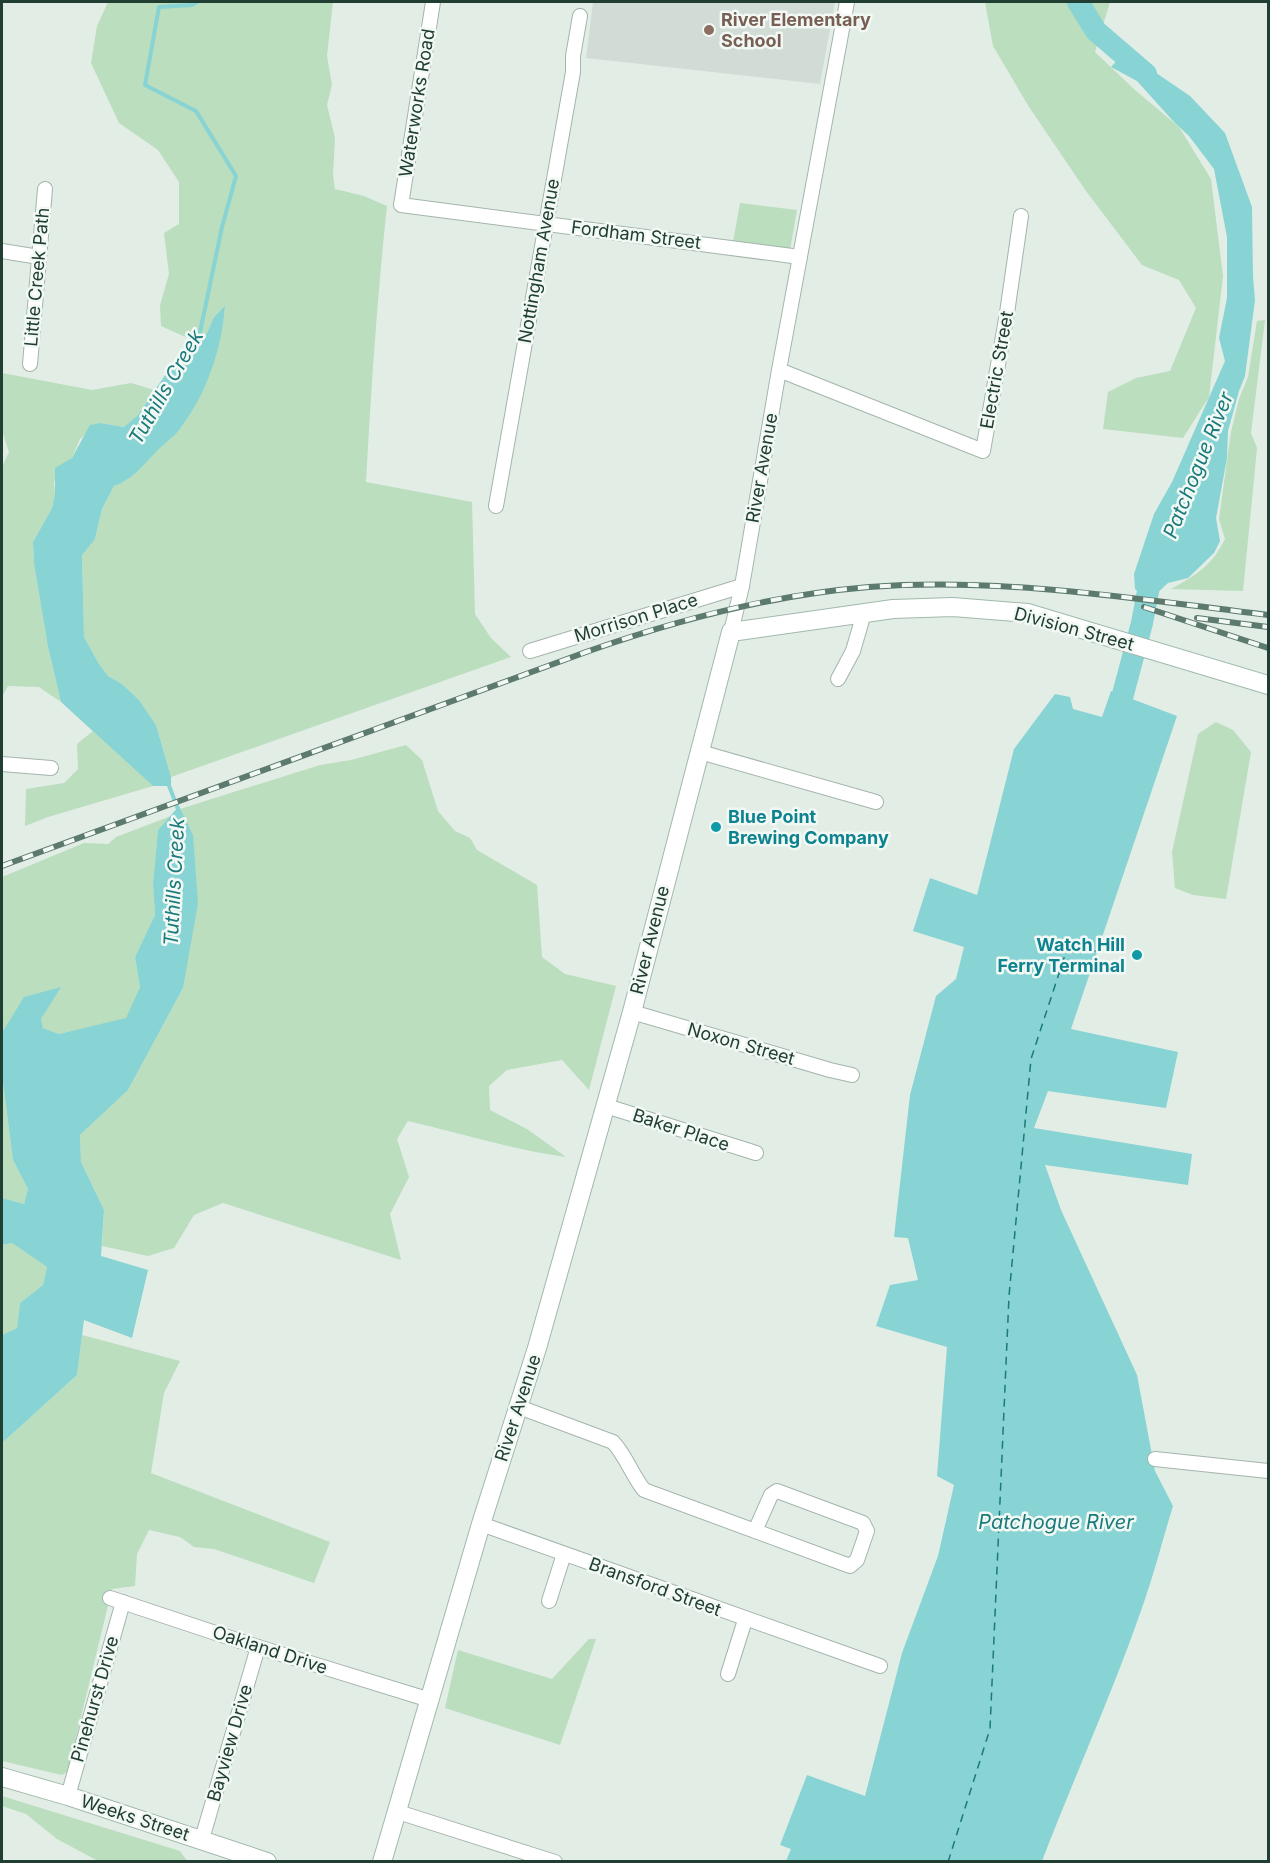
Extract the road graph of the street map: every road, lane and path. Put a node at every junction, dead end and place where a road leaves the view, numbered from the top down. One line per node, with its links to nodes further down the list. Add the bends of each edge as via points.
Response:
1 (433, 2): 5 (street, Waterworks Road)
2 (847, 2): 9 (street, River Avenue)
3 (580, 16): 7 (street, Nottingham Avenue)
4 (45, 189): 10 (street, Little Creek Path)
5 (401, 205): 7 (street, Fordham Street)
6 (1021, 216): 12 (street, Electric Street, via 983,451)
7 (545, 224): 9 (street, Fordham Street); 13 (street, Nottingham Avenue)
8 (2, 251): 10 (street)
9 (800, 256): 12 (street, River Avenue)
10 (39, 257): 11 (street, Little Creek Path)
11 (30, 364)
12 (779, 370): 14 (street, River Avenue)
13 (496, 506)
14 (742, 586): 16 (street, River Avenue); 17 (street, Morrison Place)
15 (864, 613): 16 (main road, Division Street); 18 (street, via 854,651); 19 (main road, Division Street, via 953,607 1028,613)
16 (731, 632): 20 (main road, River Avenue)
17 (530, 651)
18 (838, 678)
19 (1269, 686)
20 (700, 752): 23 (street); 24 (main road, River Avenue)
21 (2, 764): 22 (street)
22 (51, 768)
23 (876, 802)
24 (632, 1012): 25 (street, Noxon Street); 26 (main road, River Avenue)
25 (852, 1075)
26 (606, 1106): 27 (street, Baker Place); 28 (main road, River Avenue)
27 (756, 1153)
28 (519, 1407): 31 (main road, River Avenue); 32 (street, via 613,1442 644,1490)
29 (1155, 1458): 30 (street)
30 (1269, 1471)
31 (481, 1524): 33 (street, Bransford Street); 40 (main road, River Avenue)
32 (755, 1531): 32 (street, via 850,1566 857,1560 867,1531 863,1523 777,1491 771,1495)
33 (564, 1554): 35 (street); 36 (street, Bransford Street)
34 (117, 1600): 37 (street, Oakland Drive); 42 (street, Pinehurst Drive)
35 (549, 1601)
36 (745, 1620): 38 (street, Bransford Street); 39 (street)
37 (258, 1647): 40 (street, Oakland Drive); 44 (street, Bayview Drive)
38 (880, 1666)
39 (728, 1674)
40 (430, 1700): 43 (main road, River Avenue)
41 (2, 1777): 42 (main road, Weeks Street)
42 (68, 1796): 44 (main road, Weeks Street)
43 (398, 1812): 46 (main road, River Avenue); 47 (street)
44 (202, 1839): 45 (main road, Weeks Street)
45 (267, 1862)
46 (382, 1862)
47 (555, 1862)

